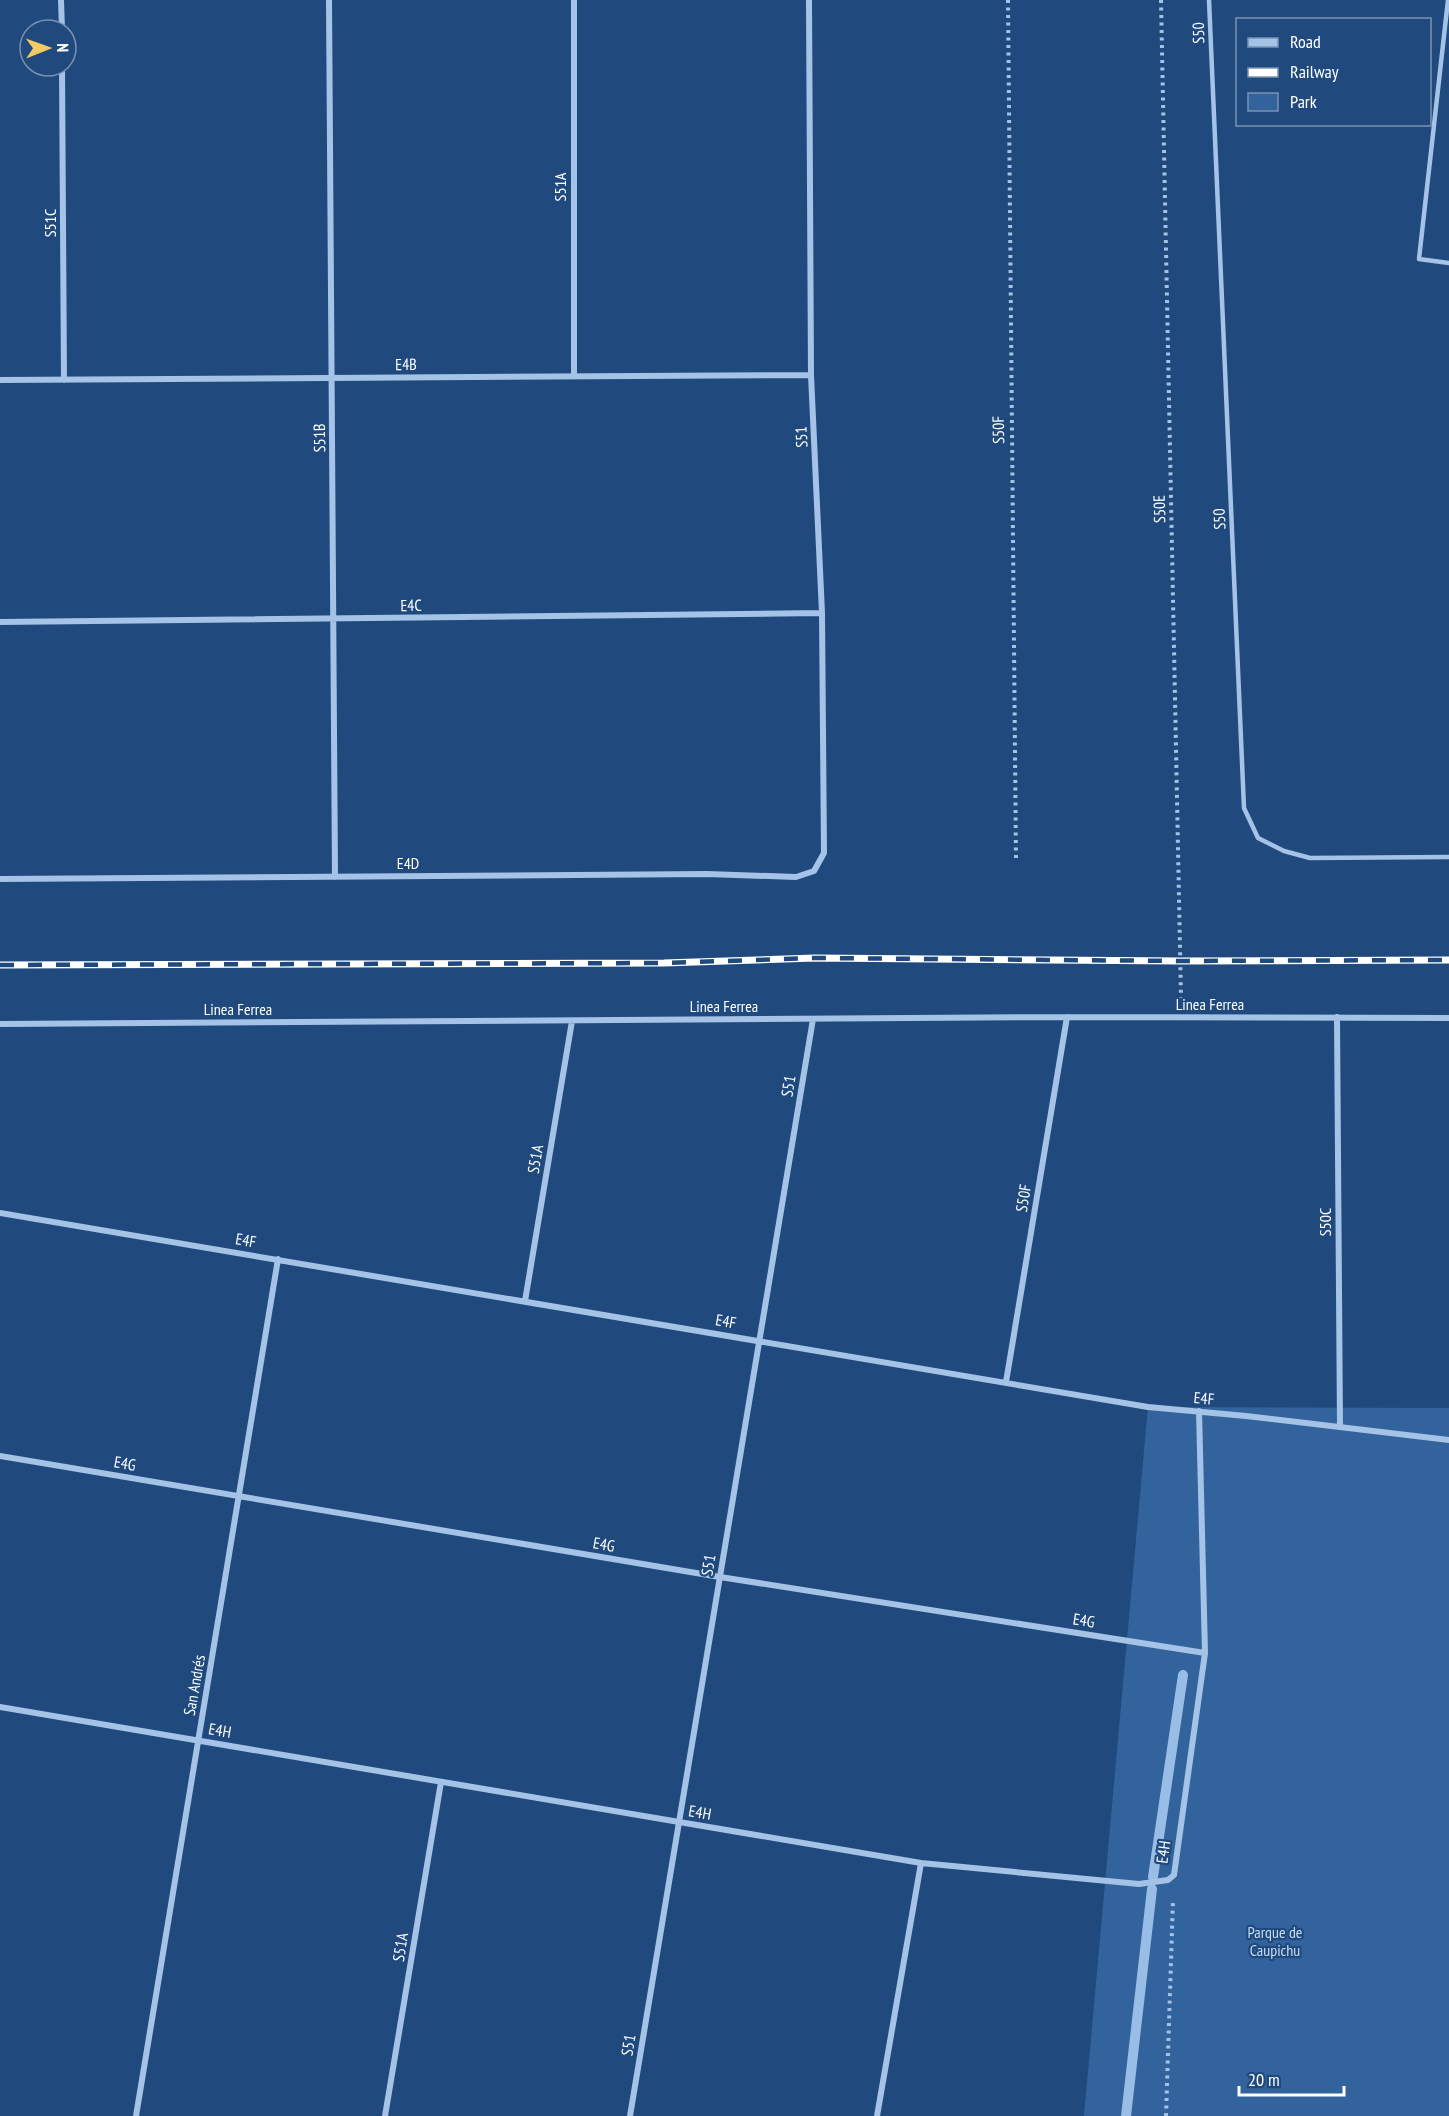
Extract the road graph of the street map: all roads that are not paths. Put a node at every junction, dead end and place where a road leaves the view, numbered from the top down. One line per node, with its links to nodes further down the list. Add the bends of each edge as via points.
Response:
1 (61, 0): 7 (street)
2 (329, 0): 12 (street, S51B)
3 (574, 0): 10 (street, S51A)
4 (809, 0): 11 (street, S51)
5 (1209, 0): 18 (lane, S50, via 1244,808 1258,838 1310,858)
6 (1448, 0): 9 (lane, via 1419,259)
7 (62, 18)
8 (62, 78): 14 (street, S51C)
9 (1449, 263)
10 (574, 375): 11 (street, E4B); 12 (street, E4B)
11 (812, 375): 15 (street, S51)
12 (332, 378): 14 (street, E4B); 16 (street, S51B)
13 (0, 380): 14 (street, E4B)
14 (64, 380)
15 (822, 613): 16 (street, E4C); 19 (street, S51, via 824,853)
16 (334, 619): 17 (street, E4C); 20 (street, S51B)
17 (0, 621)
18 (1449, 857)
19 (814, 871): 20 (street, E4D, via 796,878 707,874)
20 (335, 877): 21 (street, E4D)
21 (0, 879)
22 (1067, 1017): 23 (street, Linea Ferrea); 25 (street, Linea Ferrea); 32 (street, S50F)
23 (1337, 1017): 24 (street, Linea Ferrea); 34 (street, S50C)
24 (1449, 1018)
25 (813, 1019): 26 (street, Linea Ferrea); 31 (street, S51)
26 (572, 1021): 27 (street, Linea Ferrea); 30 (street, S51A)
27 (0, 1023)
28 (0, 1213): 29 (street, E4F)
29 (278, 1259): 30 (street, E4F); 37 (street, San Andrés)
30 (525, 1301): 31 (street, E4F)
31 (759, 1341): 32 (street, E4F); 38 (street, S51)
32 (1006, 1382): 33 (street, E4F, via 1148,1407)
33 (1199, 1411): 34 (street, E4F); 39 (street, E4H)
34 (1340, 1427): 35 (street, E4F)
35 (1449, 1440)
36 (0, 1456): 37 (street, E4G)
37 (239, 1496): 38 (street, E4G); 41 (street, San Andrés)
38 (720, 1577): 39 (street, E4G); 43 (street, S51)
39 (1205, 1653): 44 (street, E4H, via 1174,1875 1168,1880 1139,1884)
40 (0, 1707): 41 (street, E4H)
41 (198, 1740): 42 (street, E4H); 45 (street, San Andrés)
42 (441, 1782): 43 (street, E4H); 46 (street, S51A)
43 (679, 1822): 44 (street, E4H); 47 (street, S51)
44 (921, 1863): 48 (street)
45 (136, 2116)
46 (385, 2116)
47 (630, 2116)
48 (878, 2116)

